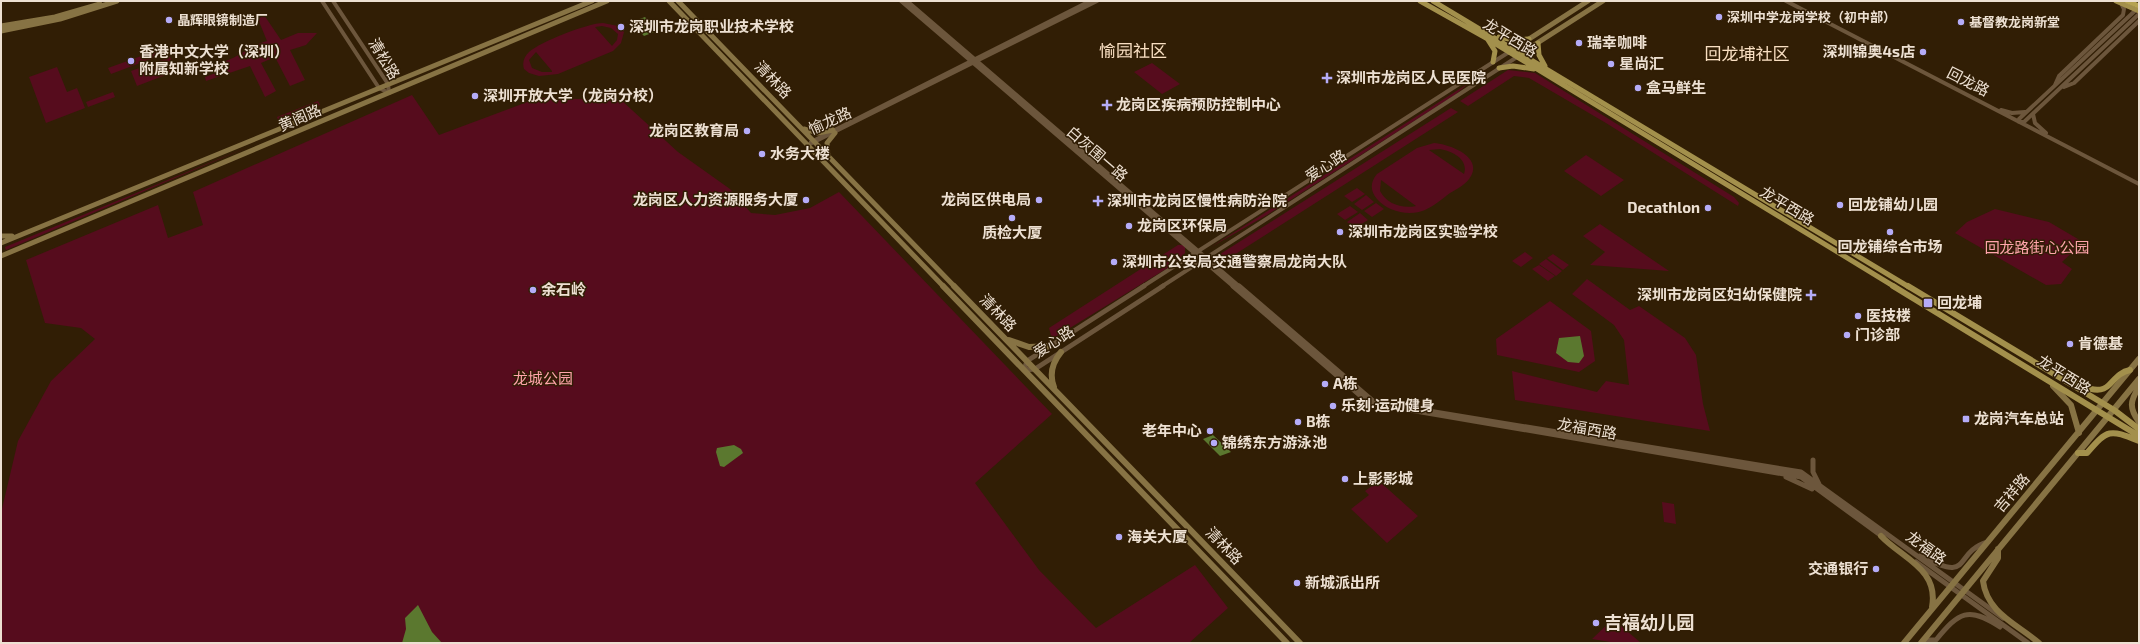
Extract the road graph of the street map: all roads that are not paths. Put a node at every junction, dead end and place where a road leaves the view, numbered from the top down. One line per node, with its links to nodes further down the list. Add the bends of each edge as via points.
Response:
1 (108, 1): 29 (main road, via 55,17)
2 (117, 1): 30 (main road, via 81,14)
3 (322, 1): 44 (street, 清松路)
4 (333, 1): 42 (street, 清松路)
5 (592, 1): 42 (main road, 黄阁路)
6 (607, 1): 46 (main road, 黄阁路)
7 (670, 1): 25 (main road, 清林路)
8 (678, 1): 24 (main road, 清林路)
9 (901, 1): 38 (street, 白灰围一路)
10 (907, 1): 38 (street, 白灰围一路)
11 (1090, 1): 38 (street, 愉龙路)
12 (1097, 1): 38 (street, 愉龙路)
13 (1420, 1): 31 (main road, 龙平西路)
14 (1433, 1): 31 (main road, 龙平西路)
15 (1588, 1): 32 (main road, 爱心路)
16 (1603, 1): 33 (main road, 爱心路)
17 (1786, 1): 52 (street, 回龙路)
18 (1791, 1): 49 (street, 回龙路)
19 (2127, 1): 23 (highway)
20 (2135, 1): 22 (highway)
21 (2118, 2): 26 (main road); 27 (street, via 2124,10)
22 (2139, 3)
23 (2139, 7): 43 (street)
24 (686, 9): 25 (main road); 47 (main road, 清林路)
25 (680, 12): 48 (main road, 清林路)
26 (2139, 13): 45 (street)
27 (2123, 15): 28 (street); 43 (street, via 2059,76)
28 (2138, 21): 45 (street, via 2074,83)
29 (1, 26)
30 (1, 31)
31 (1487, 35): 32 (main road); 34 (main road, 龙平西路); 35 (main road, 龙平西路); 39 (main road, via 1495,51)
32 (1528, 40): 33 (main road, via 1527,45); 34 (main road, 爱心路)
33 (1536, 44): 36 (main road, 爱心路); 41 (main road)
34 (1514, 48): 35 (main road, 爱心路); 36 (main road, 龙平西路)
35 (1509, 52): 37 (main road, 龙平西路); 39 (street, 爱心路)
36 (1522, 53): 37 (main road, 爱心路); 41 (main road, 龙平西路)
37 (1517, 57): 40 (street, 爱心路); 41 (main road, 龙平西路)
38 (974, 61): 54 (street, 愉龙路); 64 (street, 白灰围一路)
39 (1493, 62): 64 (street, 爱心路)
40 (1499, 68): 41 (main road, via 1518,66); 66 (street, 爱心路)
41 (1545, 70): 75 (main road, 龙平西路); 76 (main road, 龙平西路)
42 (388, 84): 44 (main road, 黄阁路); 46 (street, 清松路)
43 (2055, 85): 50 (street)
44 (379, 88): 46 (street, 清松路); 61 (main road, 黄阁路)
45 (2061, 88): 51 (street)
46 (389, 93): 65 (main road, 黄阁路)
47 (780, 106): 48 (street); 53 (main road, 清林路)
48 (774, 109): 57 (main road, 清林路)
49 (2001, 110): 50 (street, via 2012,113); 52 (street, 回龙路)
50 (2027, 112): 52 (street)
51 (2033, 114): 52 (street); 55 (street, via 2035,123)
52 (2021, 121): 55 (street, 回龙路); 60 (street, 回龙路)
53 (800, 127): 54 (main road, via 812,132); 56 (main road, 清林路)
54 (834, 132): 56 (street, 愉龙路); 58 (main road, via 827,143)
55 (2046, 133): 59 (street, 回龙路)
56 (814, 142): 57 (street, 愉龙路); 58 (main road, 清林路)
57 (808, 145): 73 (main road, 清林路)
58 (830, 158): 67 (main road, 清林路)
59 (2139, 181)
60 (2139, 184)
61 (22, 234): 62 (main road); 63 (main road, 黄阁路)
62 (1, 236)
63 (1, 243)
64 (1196, 253): 66 (street, 白灰围一路); 68 (street, 爱心路)
65 (1, 256)
66 (1204, 259): 69 (street, 爱心路); 80 (street, 白灰围一路)
67 (1003, 337): 68 (main road, via 1012,343 1029,347); 71 (main road, 清林路)
68 (1051, 346): 71 (street, 爱心路)
69 (1061, 352): 72 (street, 爱心路); 79 (main road, via 1054,362 1051,376)
70 (2139, 359): 74 (main road, 吉祥路)
71 (1027, 361): 72 (main road, 清林路); 73 (street, 爱心路)
72 (1035, 369): 73 (street, 爱心路); 79 (main road, 清林路)
73 (1024, 370): 105 (main road, 清林路)
74 (2130, 370): 76 (main road, via 2120,373 2108,386 2099,389 2092,389); 81 (main road, 吉祥路)
75 (2034, 371): 82 (main road, 龙平西路); 87 (main road, via 2068,400)
76 (2049, 371): 81 (main road, 龙平西路)
77 (2139, 379): 83 (main road, 吉祥路)
78 (2139, 387): 85 (main road, via 2130,400 2130,406 2132,414)
79 (1058, 393): 106 (main road, 清林路)
80 (1371, 403): 92 (street, 龙福西路); 93 (street, 龙福西路)
81 (2103, 403): 82 (main road, 吉祥路); 83 (main road, 龙平西路)
82 (2097, 410): 84 (main road, 龙平西路); 87 (main road, 吉祥路)
83 (2114, 410): 84 (main road, 吉祥路); 86 (main road, 龙平西路)
84 (2108, 417): 88 (main road, 龙平西路); 90 (main road, 吉祥路)
85 (2139, 422)
86 (2139, 429)
87 (2079, 433): 97 (main road, 吉祥路)
88 (2139, 436)
89 (2139, 441): 90 (main road, via 2109,434 2102,436 2088,453)
90 (2078, 453): 99 (main road, 吉祥路)
91 (1813, 460): 94 (street, via 1815,478)
92 (1777, 473): 93 (street, 龙福西路); 95 (street, via 1806,485)
93 (1801, 475): 94 (street, 龙福路); 95 (street, 龙福路)
94 (1826, 491): 98 (street, 龙福路)
95 (1834, 502): 96 (street, 龙福路)
96 (1881, 536): 100 (street, 龙福路); 102 (main road, via 1887,544 1932,580 1936,596)
97 (1988, 542): 98 (street, via 1978,544 1963,564 1952,568 1936,565); 100 (main road, 吉祥路)
98 (1906, 548): 100 (street, 龙福路)
99 (1998, 549): 101 (main road, 吉祥路); 110 (main road, via 1998,558 1983,580 1985,596 1996,610)
100 (1952, 585): 101 (street, 龙福路); 102 (main road, 吉祥路)
101 (1963, 592): 103 (street, 龙福路); 104 (main road, 吉祥路); 109 (street, 龙福路)
102 (1931, 611): 107 (main road, 吉祥路)
103 (2020, 637): 104 (street, via 1980,615 1969,612 1955,617 1936,640); 108 (street, 龙福路)
104 (1922, 642)
105 (1287, 643)
106 (1300, 643)
107 (1904, 643)
108 (2028, 643)
109 (2036, 643)
110 (2039, 643)

